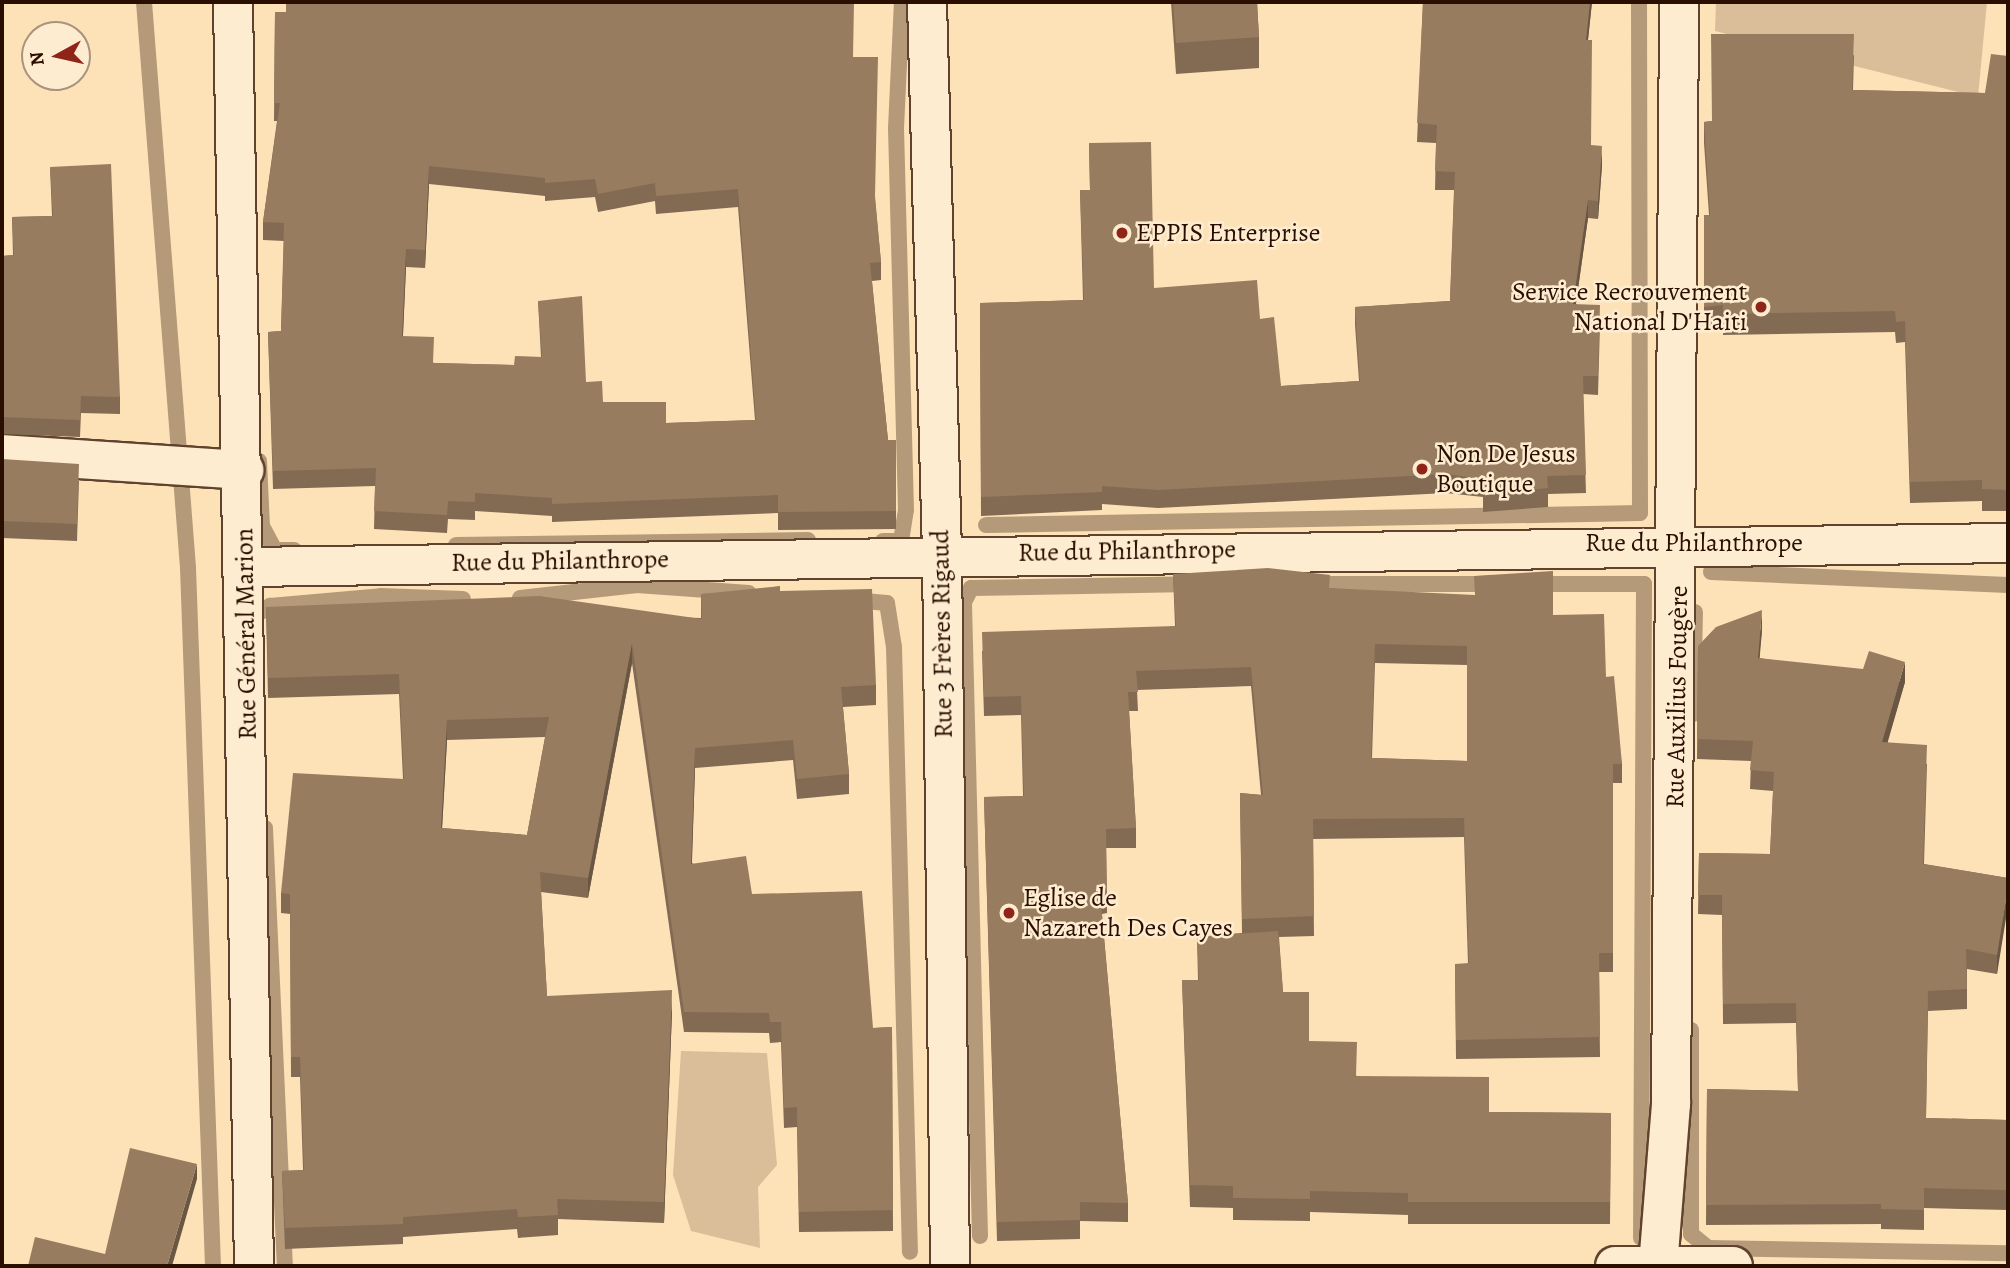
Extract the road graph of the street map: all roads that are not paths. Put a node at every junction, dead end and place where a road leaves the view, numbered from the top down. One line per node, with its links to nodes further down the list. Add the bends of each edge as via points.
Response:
1 (233, 2): 5 (street, Rue Général Marion)
2 (927, 2): 8 (street, Rue 3 Frères Rigaud)
3 (1679, 2): 6 (street, Rue Auxilius Fougère)
4 (2, 454): 5 (street)
5 (244, 470): 9 (street, Rue Général Marion)
6 (1679, 543): 7 (street, Rue du Philanthrope); 8 (street, Rue du Philanthrope); 13 (street, Rue Auxilius Fougère, via 1671,1104)
7 (2008, 543)
8 (942, 553): 9 (street, Rue du Philanthrope); 11 (street, Rue 3 Frères Rigaud)
9 (246, 567): 10 (street, Rue Général Marion)
10 (254, 1266)
11 (950, 1266)
12 (1615, 1266): 13 (street)
13 (1658, 1266): 14 (street)
14 (1733, 1266)

